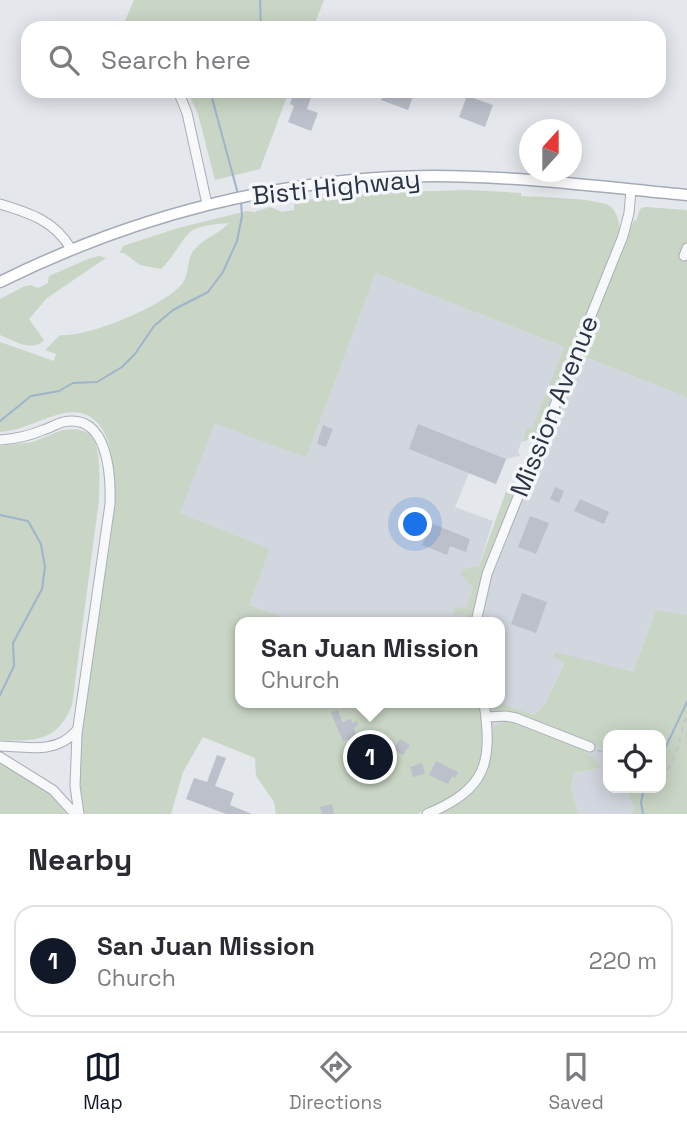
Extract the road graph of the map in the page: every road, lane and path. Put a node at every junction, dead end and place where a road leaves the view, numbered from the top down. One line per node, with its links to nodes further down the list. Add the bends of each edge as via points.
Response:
1 (181, 98): 5 (street)
2 (631, 190): 3 (main road, Bisti Highway); 5 (main road, Bisti Highway, via 494,178 406,177 316,184); 9 (street, Mission Avenue, via 623,236 489,569)
3 (687, 195)
4 (0, 204): 6 (street, via 45,220)
5 (207, 204): 6 (main road, Bisti Highway)
6 (71, 249): 7 (main road, Bisti Highway)
7 (0, 282)
8 (0, 440): 13 (street, via 78,422 93,429 105,452 111,490 109,518)
9 (477, 617)
10 (485, 708): 12 (street)
11 (687, 713): 18 (path)
12 (486, 717): 15 (street, via 516,718); 20 (street, via 487,752 478,779 459,799)
13 (77, 729): 14 (street, via 56,746); 19 (street)
14 (0, 746)
15 (590, 747): 16 (path)
16 (603, 752)
17 (0, 757): 19 (street, via 53,790)
18 (666, 771)
19 (77, 814)
20 (427, 814)

